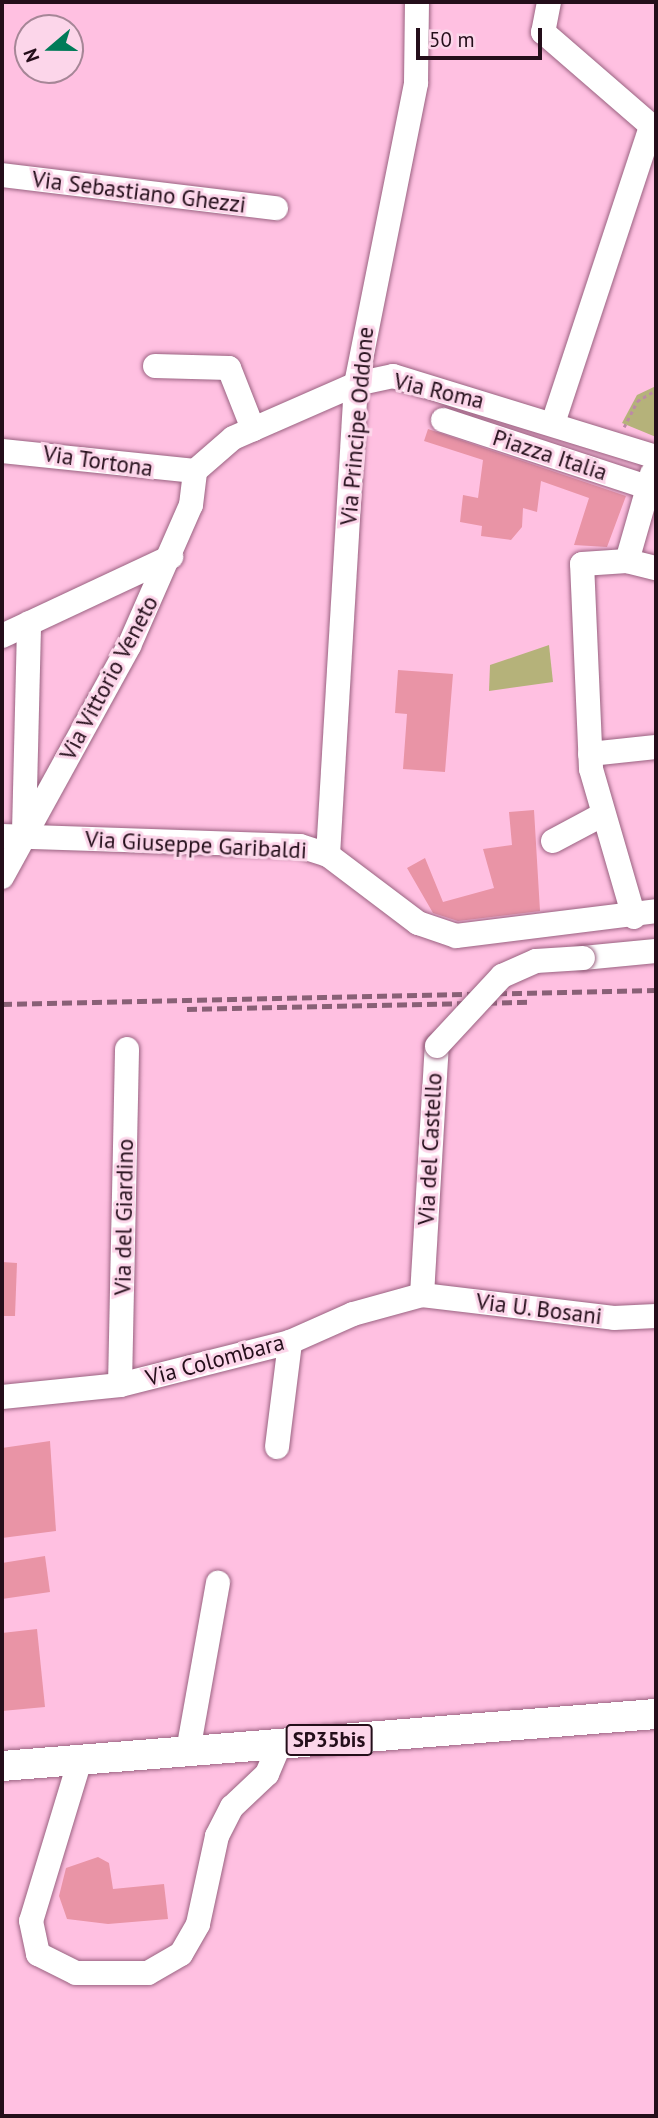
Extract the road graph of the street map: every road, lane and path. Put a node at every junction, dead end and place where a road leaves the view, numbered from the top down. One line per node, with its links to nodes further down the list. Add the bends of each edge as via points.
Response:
1 (417, 2): 7 (street, Via Principe Oddone, via 416,83)
2 (549, 2): 3 (street, via 543,32)
3 (654, 128): 9 (street)
4 (2, 175): 5 (street, Via Sebastiano Ghezzi)
5 (276, 208)
6 (155, 366): 11 (street, via 229,368)
7 (356, 384): 9 (street, Via Roma, via 393,376); 11 (street, Via Roma); 27 (street, Via Principe Oddone)
8 (656, 390): 12 (path, via 632,407)
9 (554, 420): 12 (street, Via Roma)
10 (443, 421): 16 (street, Piazza Italia)
11 (253, 429): 15 (street, Via Roma)
12 (618, 443): 14 (street, Via Roma)
13 (2, 451): 15 (street, Via Tortona)
14 (656, 457): 16 (street)
15 (195, 471): 17 (street, Via Vittorio Veneto, via 191,505)
16 (652, 489): 18 (street)
17 (170, 557): 20 (street); 25 (street, Via Vittorio Veneto)
18 (627, 561): 19 (street); 23 (street, via 582,564)
19 (656, 568)
20 (29, 623): 21 (street); 25 (street)
21 (2, 636)
22 (656, 747): 23 (street)
23 (590, 754): 24 (street)
24 (602, 815): 26 (street); 29 (street)
25 (13, 836): 27 (street, Via Giuseppe Garibaldi, via 300,846); 28 (street, Via Vittorio Veneto)
26 (553, 841)
27 (328, 855): 29 (street, Via Giuseppe Garibaldi, via 435,933)
28 (2, 877)
29 (645, 914)
30 (656, 951): 32 (street, Via del Castello, bridge, via 536,961 510,971 438,1046)
31 (127, 1049): 35 (street, Via del Giardino)
32 (422, 1296): 33 (street, Via U. Bosani, via 614,1318); 34 (street, Via Colombara, via 352,1314)
33 (656, 1316)
34 (290, 1342): 35 (street, Via Colombara); 37 (street)
35 (120, 1385): 36 (street, Via Colombara)
36 (2, 1397)
37 (277, 1447)
38 (218, 1583): 41 (street)
39 (656, 1714): 40 (main road, SP35bis)
40 (279, 1744): 41 (main road, SP35bis); 42 (street, via 267,1774 232,1807 217,1836 198,1924 181,1954 148,1973 76,1973 38,1954 30,1921)
41 (188, 1751): 42 (main road, SP35bis)
42 (80, 1760): 43 (main road, SP35bis)
43 (2, 1766)

